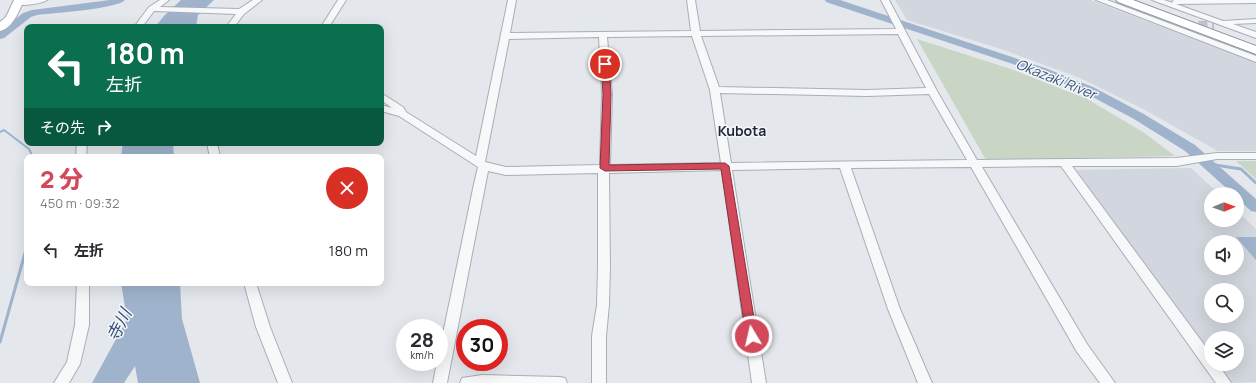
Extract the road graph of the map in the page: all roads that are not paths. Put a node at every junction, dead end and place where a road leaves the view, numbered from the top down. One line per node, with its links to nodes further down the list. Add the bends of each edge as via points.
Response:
1 (43, 0): 15 (street)
2 (165, 0): 16 (street)
3 (252, 0): 18 (street)
4 (258, 0): 18 (street)
5 (342, 0): 23 (street)
6 (512, 0): 29 (street)
7 (691, 0): 26 (street)
8 (886, 0): 25 (street)
9 (1100, 0): 32 (street, via 1181,28)
10 (1122, 0): 31 (highway)
11 (1136, 0): 30 (highway)
12 (1156, 0): 17 (street)
13 (1175, 1): 14 (street); 17 (street)
14 (1256, 1)
15 (18, 2): 24 (main road, via 10,18)
16 (157, 10): 18 (street); 21 (street)
17 (1185, 10): 20 (street)
18 (238, 12): 22 (street)
19 (1256, 21): 20 (street)
20 (1216, 23): 28 (street)
21 (141, 24)
22 (232, 24)
23 (327, 24)
24 (0, 28)
25 (902, 31): 26 (street); 34 (street)
26 (696, 34): 27 (street); 33 (street)
27 (603, 35): 29 (street); 44 (street, via 607,94)
28 (1256, 35)
29 (505, 36): 42 (street)
30 (1256, 44)
31 (1256, 50)
32 (1256, 59)
33 (715, 90): 34 (street, via 866,93); 43 (street)
34 (932, 91): 40 (street)
35 (384, 98): 37 (street, via 400,109)
36 (384, 109): 37 (street)
37 (402, 114): 42 (street)
38 (1256, 156): 41 (street, via 1213,157 1176,162)
39 (844, 164): 40 (street); 43 (street); 54 (street, via 894,309)
40 (976, 164): 41 (street); 55 (street, via 1068,326)
41 (1065, 164): 56 (street)
42 (482, 165): 44 (street, via 506,171); 49 (street)
43 (725, 166): 44 (street); 53 (street)
44 (605, 168): 52 (street)
45 (83, 286): 47 (street, via 82,325 73,364)
46 (251, 286): 48 (street, via 263,327)
47 (61, 383)
48 (285, 383)
49 (440, 383)
50 (467, 383): 51 (street)
51 (560, 383)
52 (599, 383)
53 (759, 383)
54 (925, 383)
55 (1108, 383)
56 (1224, 383)

